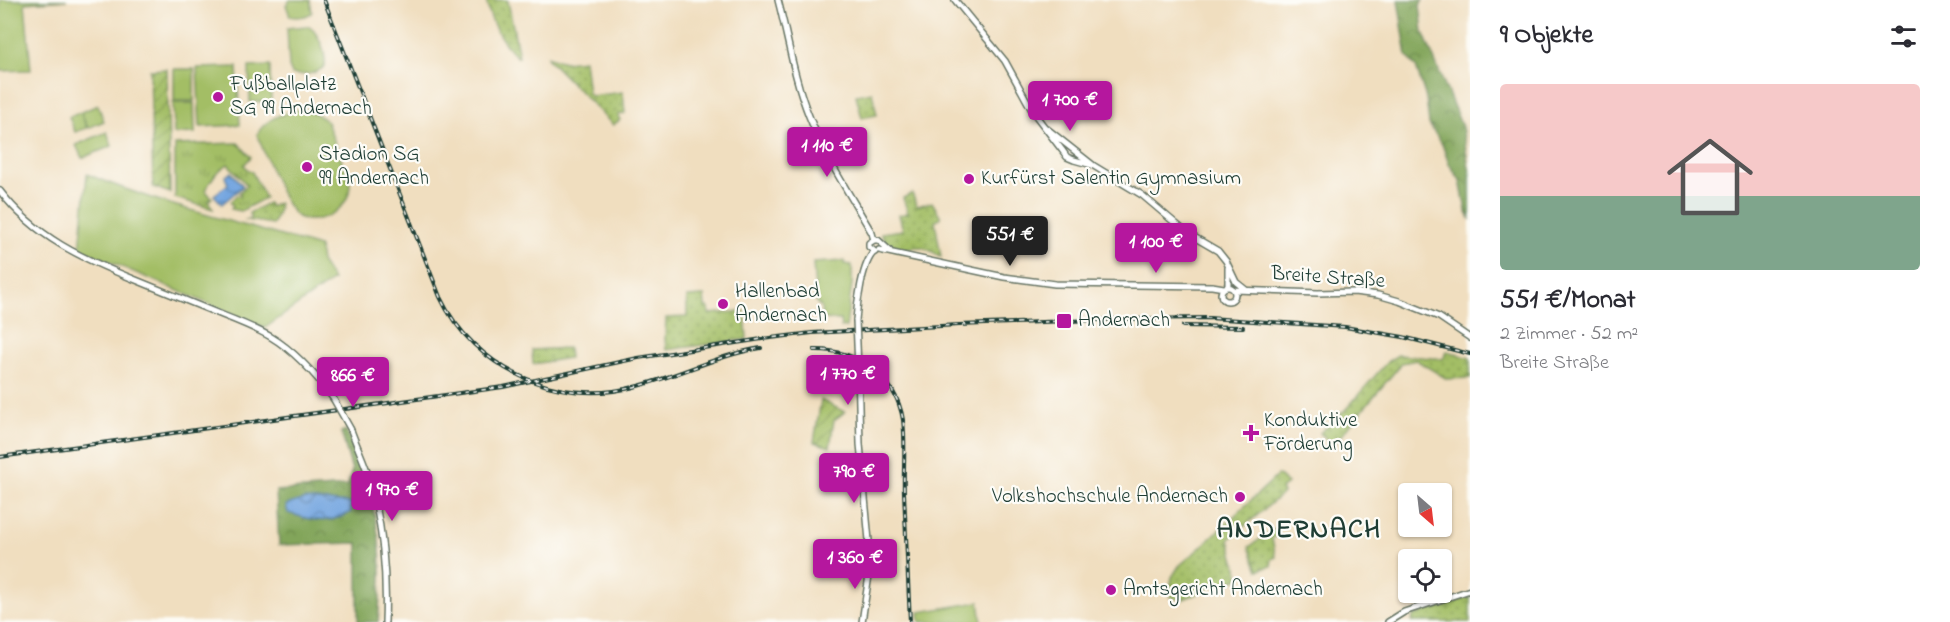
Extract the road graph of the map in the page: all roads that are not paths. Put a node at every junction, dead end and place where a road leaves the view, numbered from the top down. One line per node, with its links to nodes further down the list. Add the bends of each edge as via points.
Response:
1 (778, 0): 8 (street, via 809,118)
2 (955, 0): 3 (street, via 1005,61)
3 (1046, 128): 4 (street); 5 (street)
4 (1068, 146): 5 (street); 6 (street)
5 (1062, 150): 6 (street, via 1067,157)
6 (1094, 166): 10 (street, via 1142,195 1188,234 1212,246)
7 (0, 191): 15 (street, bridge, via 44,236 70,252 270,337 305,366 333,398 351,430 370,480 385,556)
8 (874, 240): 9 (street, via 878,240); 9 (street, via 869,243)
9 (876, 249): 11 (street, Breite Straße, via 1054,284); 16 (street, bridge, via 865,264 856,320 861,451 872,562)
10 (1229, 269): 11 (street); 12 (street)
11 (1229, 290): 12 (street, Breite Straße)
12 (1246, 290): 13 (street, Breite Straße, via 1378,295 1439,317)
13 (1470, 338)
14 (1470, 590): 17 (street, via 1404,612)
15 (385, 622)
16 (862, 622)
17 (1388, 622)

